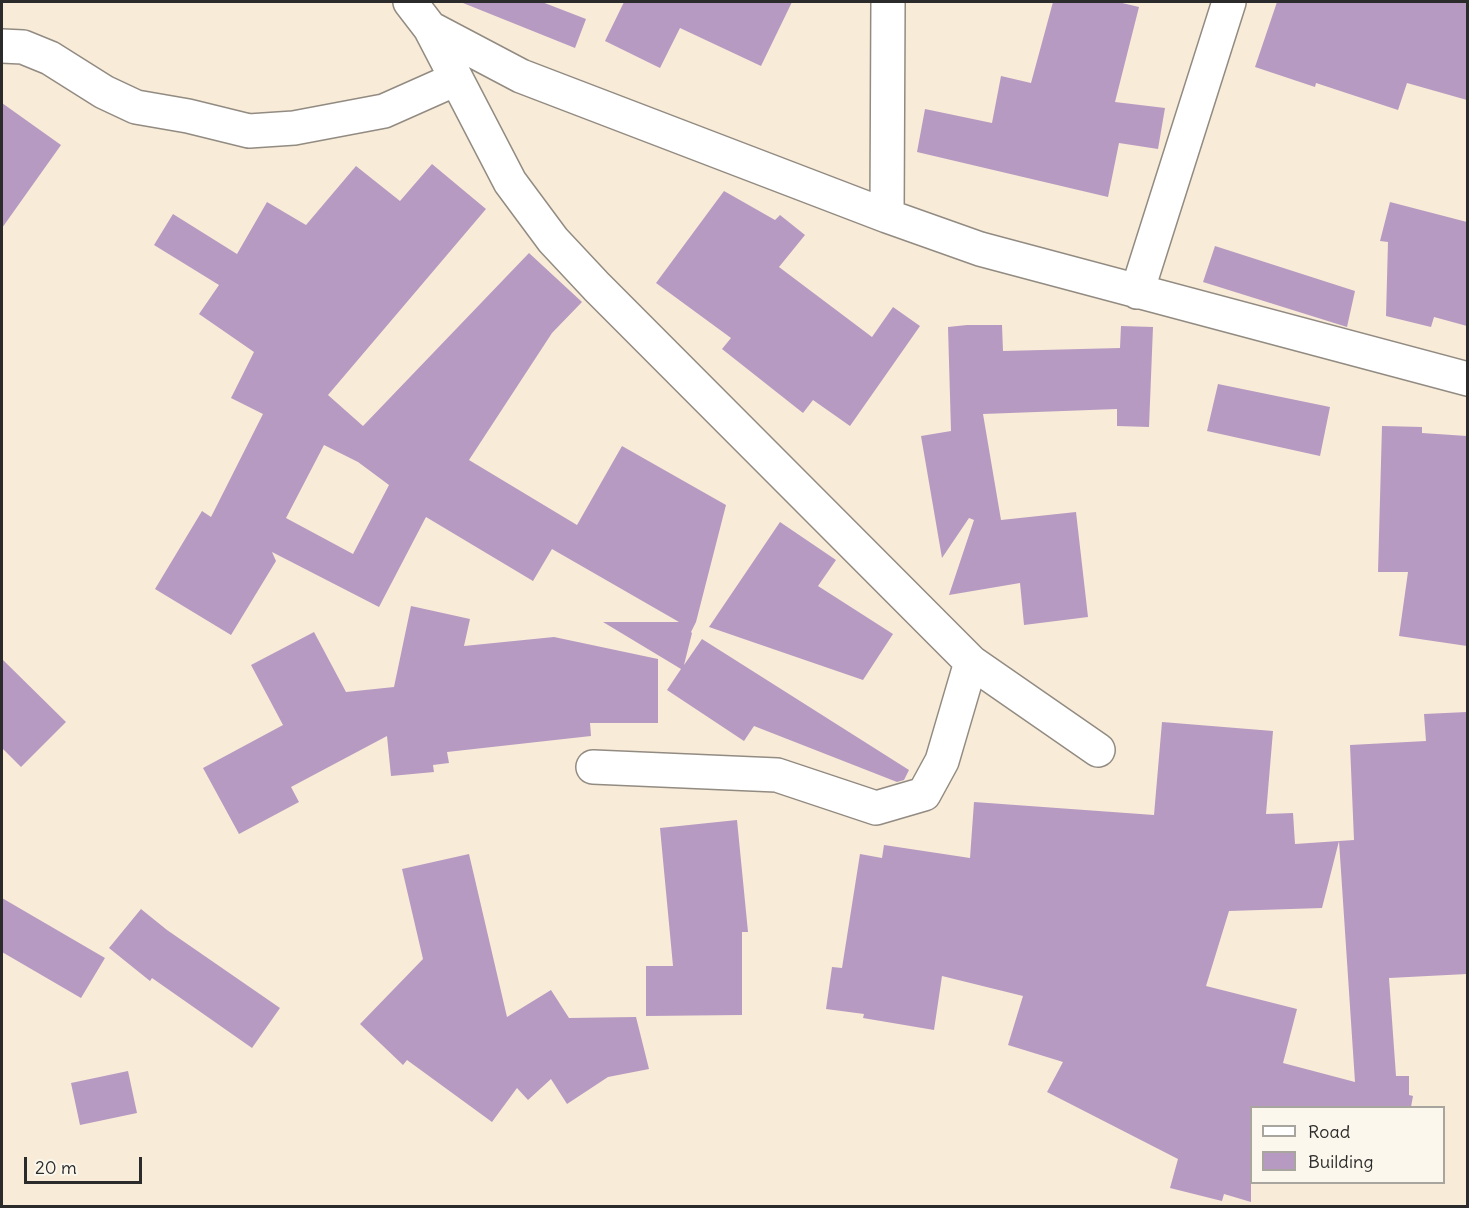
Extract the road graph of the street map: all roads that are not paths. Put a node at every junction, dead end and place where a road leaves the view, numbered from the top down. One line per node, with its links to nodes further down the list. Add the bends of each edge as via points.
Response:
1 (410, 2): 4 (street)
2 (888, 2): 7 (street)
3 (1229, 2): 8 (street)
4 (430, 28): 6 (street); 7 (street, via 521,76)
5 (2, 46): 6 (street, via 22,47 50,58 104,92 136,106 249,131 294,128 384,111)
6 (456, 79): 10 (street, via 510,182 553,240)
7 (887, 216): 8 (street, via 980,249)
8 (1137, 292): 9 (street)
9 (1467, 379)
10 (971, 662): 11 (street); 12 (street, via 942,761 924,794 876,808 777,775)
11 (1098, 750)
12 (593, 767)

